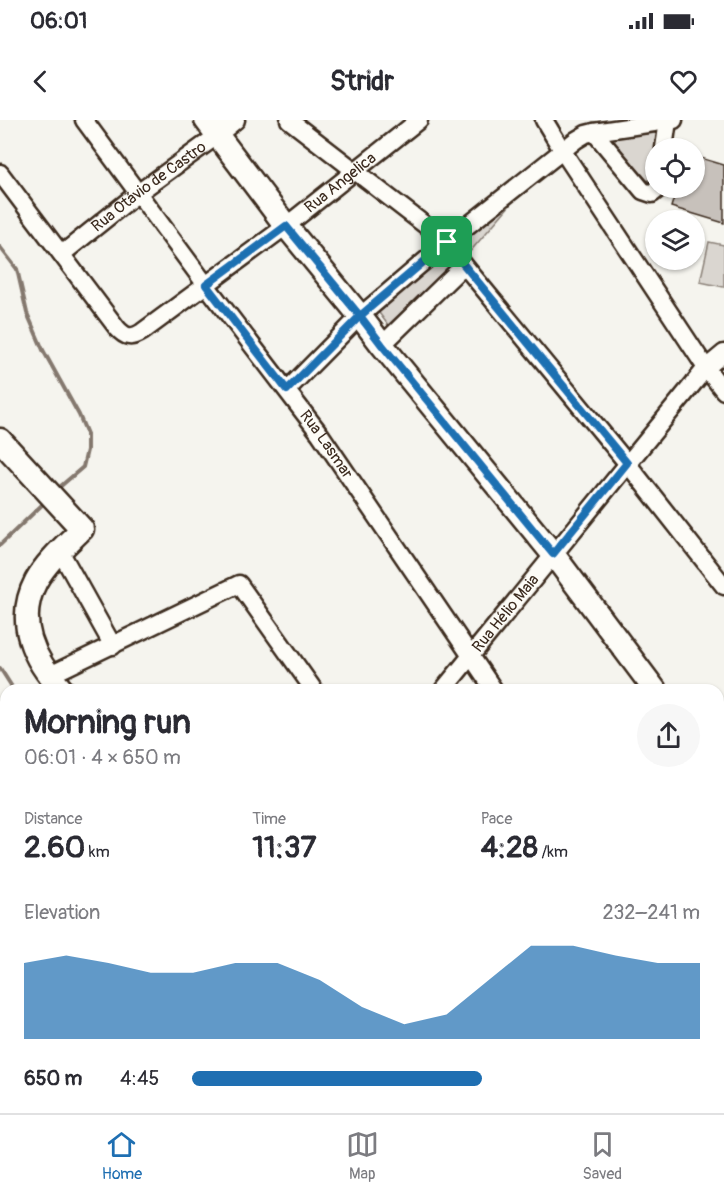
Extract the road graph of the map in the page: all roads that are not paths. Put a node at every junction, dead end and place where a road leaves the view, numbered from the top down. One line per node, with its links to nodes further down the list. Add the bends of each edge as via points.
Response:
1 (84, 120): 14 (street, Rua Lasmar)
2 (236, 120): 8 (street, Rua Otávio de Castro)
3 (289, 120): 11 (street)
4 (419, 120): 11 (street, Rua Angelica)
5 (544, 120): 10 (street)
6 (671, 121): 7 (street); 9 (street)
7 (602, 127): 10 (street); 13 (street)
8 (212, 128): 14 (street, Rua Otávio de Castro); 15 (street)
9 (667, 138)
10 (562, 150): 16 (street); 23 (street)
11 (356, 170): 15 (street, Rua Angelica); 16 (street)
12 (0, 173): 17 (street)
13 (645, 192)
14 (138, 193): 17 (street, Rua Otávio de Castro); 19 (street, Rua Lasmar)
15 (286, 226): 19 (street, Rua Angelica); 20 (street)
16 (447, 242): 18 (street); 20 (street)
17 (62, 254): 19 (street, Rua Angelica, via 123,335 130,337)
18 (464, 265): 21 (street); 27 (street)
19 (206, 285): 24 (street, Rua Lasmar)
20 (360, 316): 21 (street); 24 (street)
21 (382, 345): 29 (street)
22 (724, 353): 23 (street, Rua Hélio Maia)
23 (706, 368): 25 (street); 27 (street, Rua Hélio Maia)
24 (287, 390): 32 (street, Rua Lasmar)
25 (724, 391)
26 (0, 440): 28 (street, via 82,529)
27 (627, 463): 29 (street, Rua Hélio Maia); 30 (street)
28 (60, 551): 31 (street); 33 (street, via 36,580 27,609 31,642)
29 (553, 554): 32 (street, Rua Hélio Maia); 37 (street)
30 (724, 586)
31 (113, 646): 33 (street); 34 (street, via 239,584)
32 (470, 657): 35 (street, Rua Hélio Maia); 36 (street, Rua Lasmar)
33 (55, 683)
34 (310, 684)
35 (448, 684)
36 (490, 684)
37 (650, 684)

